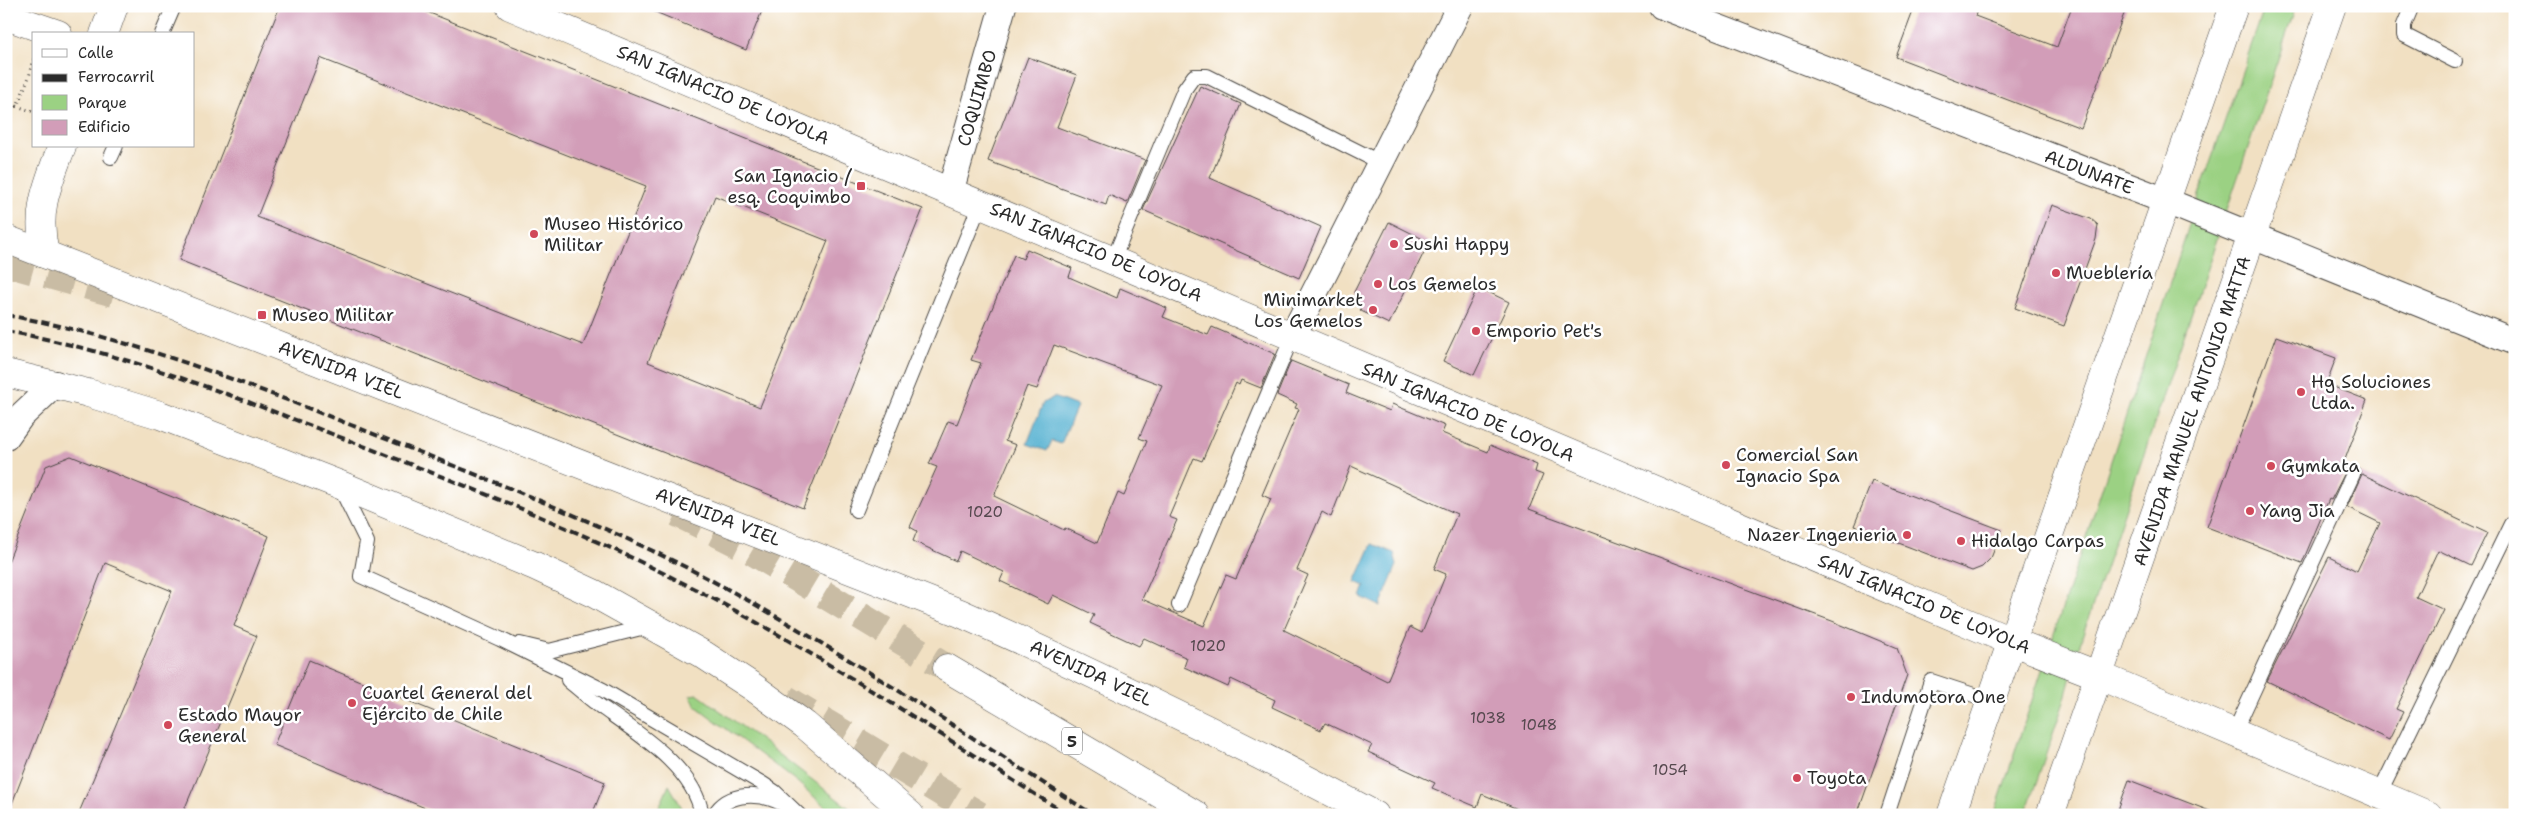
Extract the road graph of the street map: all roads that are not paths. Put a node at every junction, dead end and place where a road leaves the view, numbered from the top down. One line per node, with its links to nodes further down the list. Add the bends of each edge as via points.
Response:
1 (114, 6): 12 (main road)
2 (174, 6): 13 (lane)
3 (510, 6): 17 (main road, SAN IGNACIO DE LOYOLA)
4 (1003, 6): 17 (street, COQUIMBO)
5 (1460, 6): 16 (street)
6 (1662, 6): 18 (street, ALDUNATE)
7 (2234, 6): 18 (main road)
8 (2332, 6): 20 (main road, AVENIDA MANUEL ANTONIO MATTA)
9 (2412, 6): 14 (lane, via 2404,25 2404,35)
10 (6, 16): 11 (main road)
11 (52, 32)
12 (105, 32)
13 (163, 32)
14 (2455, 61)
15 (61, 148): 22 (main road, via 46,187 40,221)
16 (1381, 163): 23 (lane, via 1207,76 1194,76 1184,90); 24 (street)
17 (951, 189): 19 (main road, SAN IGNACIO DE LOYOLA)
18 (2166, 201): 20 (street, ALDUNATE); 36 (main road)
19 (981, 202): 23 (main road, SAN IGNACIO DE LOYOLA); 31 (lane)
20 (2253, 235): 25 (street, ALDUNATE); 39 (main road, AVENIDA MANUEL ANTONIO MATTA)
21 (6, 239): 22 (main road, AVENIDA VIEL)
22 (45, 254): 48 (main road, AVENIDA VIEL, via 960,613 1220,735)
23 (1113, 260): 24 (main road, SAN IGNACIO DE LOYOLA)
24 (1292, 337): 33 (lane); 36 (main road, SAN IGNACIO DE LOYOLA)
25 (2515, 342)
26 (6, 373): 27 (main road)
27 (55, 384): 28 (street, via 21,416); 30 (main road, via 160,415)
28 (6, 437)
29 (2354, 474): 41 (lane)
30 (338, 484): 34 (main road, via 536,566); 35 (lane, via 367,542 361,576)
31 (856, 510)
32 (2511, 524): 42 (lane)
33 (1180, 605)
34 (653, 625): 35 (lane, via 549,651); 46 (main road, via 771,700 856,767)
35 (500, 639): 37 (lane)
36 (2013, 642): 39 (main road, SAN IGNACIO DE LOYOLA); 40 (main road)
37 (552, 667): 43 (lane, via 671,728 769,788); 44 (lane, via 669,759 697,798)
38 (947, 668): 47 (main road, 5)
39 (2100, 676): 41 (main road, SAN IGNACIO DE LOYOLA); 51 (main road, AVENIDA MANUEL ANTONIO MATTA)
40 (1992, 701): 49 (lane, via 1931,681); 50 (main road)
41 (2234, 733): 42 (main road, SAN IGNACIO DE LOYOLA)
42 (2379, 794): 52 (main road, SAN IGNACIO DE LOYOLA)
43 (796, 811): 45 (lane, via 770,797 744,796 729,799)
44 (702, 815)
45 (714, 815)
46 (910, 815)
47 (1196, 815)
48 (1375, 815)
49 (1887, 815)
50 (1951, 815)
51 (2050, 815)
52 (2428, 815)

